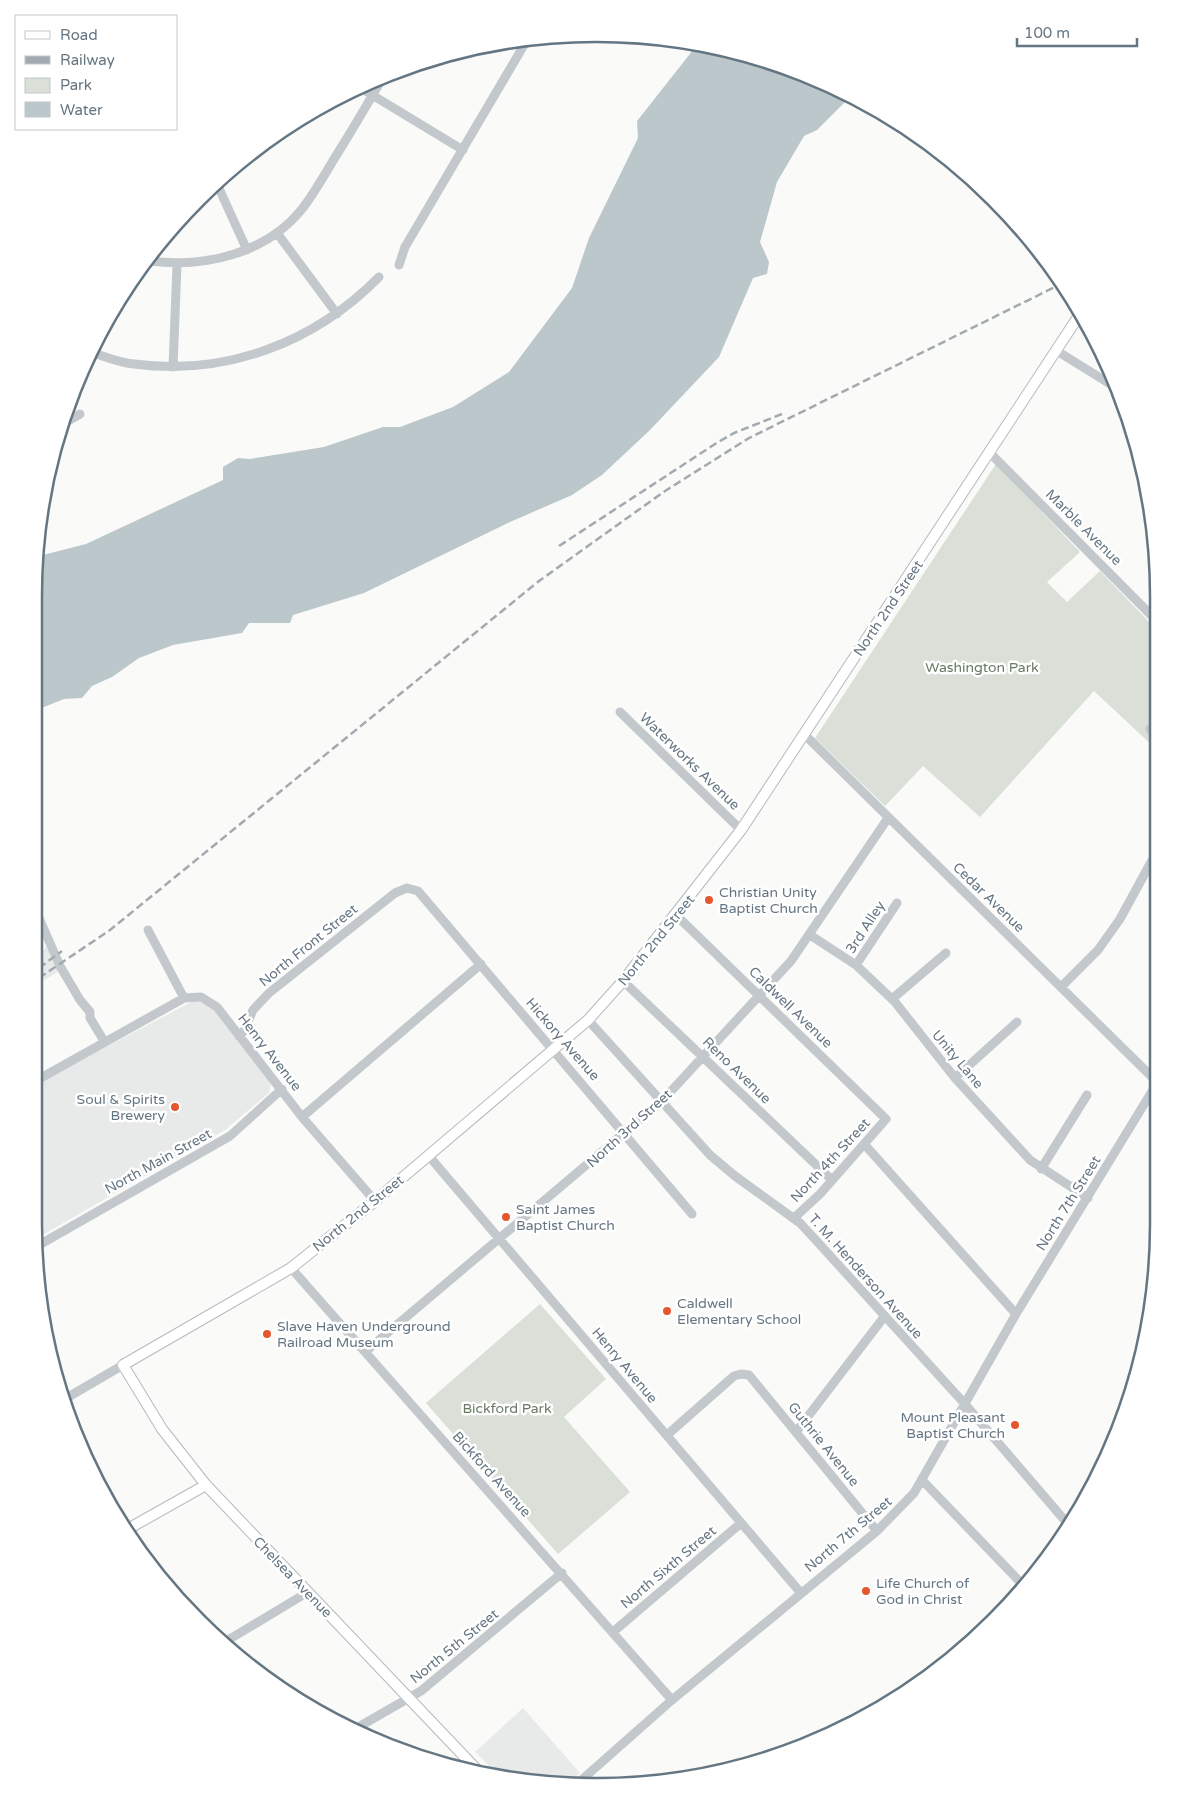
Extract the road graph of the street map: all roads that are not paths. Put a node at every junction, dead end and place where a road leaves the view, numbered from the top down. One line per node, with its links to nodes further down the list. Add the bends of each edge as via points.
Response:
1 (523, 47): 5 (street)
2 (376, 88): 4 (street)
3 (368, 92): 4 (street)
4 (373, 95): 5 (street); 7 (street, via 301,210)
5 (463, 150): 11 (street, via 405,246)
6 (220, 191): 8 (street)
7 (277, 232): 8 (street); 13 (street)
8 (247, 250): 10 (street, via 219,260)
9 (155, 262): 10 (street)
10 (177, 264): 17 (street)
11 (399, 265)
12 (379, 277): 13 (street, via 359,298)
13 (337, 314): 17 (street, via 266,352 208,365)
14 (1076, 321): 15 (main road, North 2nd Street)
15 (1057, 351): 18 (street); 21 (main road, North 2nd Street)
16 (98, 354): 17 (street, via 132,364)
17 (174, 367)
18 (1106, 381)
19 (80, 414): 20 (street)
20 (72, 419)
21 (990, 453): 22 (street, Marble Avenue); 24 (main road, North 2nd Street)
22 (1150, 614)
23 (620, 712): 26 (street, Waterworks Avenue)
24 (804, 734): 25 (street, Cedar Avenue); 26 (main road, North 2nd Street)
25 (888, 818): 33 (street, North 3rd Street); 38 (street, Cedar Avenue)
26 (741, 830): 30 (main road, North 2nd Street)
27 (1150, 864): 38 (street, via 1120,919 1098,950)
28 (407, 888): 35 (street, Hickory Avenue, via 418,892); 44 (street, North Front Street, via 395,893 269,993 253,1010)
29 (896, 903): 36 (street, 3rd Alley)
30 (676, 916): 37 (main road, North 2nd Street); 39 (street, Caldwell Avenue)
31 (42, 925): 45 (street, via 60,966 90,1012 90,1018)
32 (148, 930): 40 (street)
33 (810, 935): 36 (street, Unity Lane); 39 (street, North 3rd Street)
34 (946, 953): 41 (street)
35 (481, 964): 46 (street, Hickory Avenue); 55 (street)
36 (856, 965): 41 (street, Unity Lane)
37 (623, 981): 42 (main road, North 2nd Street); 47 (street, Reno Avenue)
38 (1061, 987): 48 (street, Cedar Avenue)
39 (760, 995): 47 (street, North 3rd Street); 56 (street, Caldwell Avenue)
40 (184, 998): 44 (street, Henry Avenue, via 194,996 209,1000); 45 (street)
41 (892, 999): 50 (street, Unity Lane)
42 (588, 1020): 46 (main road, North 2nd Street); 54 (street, T. M. Henderson Avenue)
43 (1017, 1022): 50 (street)
44 (239, 1036): 51 (street, Henry Avenue)
45 (104, 1041): 49 (street)
46 (554, 1050): 57 (street, Hickory Avenue); 59 (main road, North 2nd Street)
47 (702, 1056): 54 (street, North 3rd Street); 61 (street, Reno Avenue)
48 (1150, 1075)
49 (42, 1077)
50 (955, 1078): 60 (street, Unity Lane)
51 (282, 1089): 55 (street, Henry Avenue); 67 (street, North Main Street, via 230,1136)
52 (1087, 1095): 60 (street)
53 (1150, 1095): 62 (street, North 7th Street)
54 (662, 1101): 57 (street, North 3rd Street); 65 (street, T. M. Henderson Avenue, via 710,1155)
55 (302, 1117): 63 (street, Henry Avenue)
56 (886, 1119): 58 (street, North 4th Street)
57 (626, 1134): 64 (street, Hickory Avenue); 66 (street, North 3rd Street)
58 (865, 1145): 61 (street, North 4th Street); 69 (street)
59 (428, 1155): 63 (main road, North 2nd Street); 66 (street, Henry Avenue)
60 (1041, 1169): 62 (street, Unity Lane)
61 (832, 1179): 65 (street, North 4th Street)
62 (1088, 1198): 69 (street, North 7th Street)
63 (375, 1201): 68 (main road, North 2nd Street)
64 (692, 1214)
65 (794, 1218): 70 (street, T. M. Henderson Avenue)
66 (500, 1240): 71 (street, North 3rd Street); 76 (street, Henry Avenue)
67 (43, 1243)
68 (291, 1268): 71 (street, Bickford Avenue); 72 (main road, North 2nd Street)
69 (1016, 1314): 74 (street, North 7th Street)
70 (884, 1317): 74 (street, T. M. Henderson Avenue); 75 (street)
71 (366, 1351): 83 (street, Bickford Avenue)
72 (123, 1365): 73 (street, North 2nd Street); 78 (main road, Chelsea Avenue, via 162,1429)
73 (70, 1396)
74 (964, 1403): 77 (street, North 7th Street); 79 (street, T. M. Henderson Avenue)
75 (796, 1432): 76 (street, Guthrie Avenue, via 748,1375 741,1374 734,1376); 82 (street, Guthrie Avenue)
76 (667, 1435): 80 (street, Henry Avenue)
77 (922, 1480): 82 (street, North 7th Street, via 906,1502); 84 (street)
78 (206, 1484): 81 (main road); 85 (main road, Chelsea Avenue)
79 (1063, 1520)
80 (741, 1523): 86 (street, Henry Avenue); 87 (street, North Sixth Street)
81 (132, 1526)
82 (876, 1531): 86 (street, North 7th Street)
83 (562, 1573): 87 (street, Bickford Avenue); 89 (street, North 5th Street)
84 (1019, 1581)
85 (308, 1592): 88 (street); 89 (main road, Chelsea Avenue)
86 (800, 1592): 90 (street, North 7th Street)
87 (612, 1632): 90 (street, Bickford Avenue)
88 (230, 1639)
89 (410, 1698): 91 (street, North 5th Street); 92 (main road, Chelsea Avenue)
90 (672, 1700): 93 (street, North 7th Street)
91 (362, 1725)
92 (471, 1763)
93 (585, 1777)

